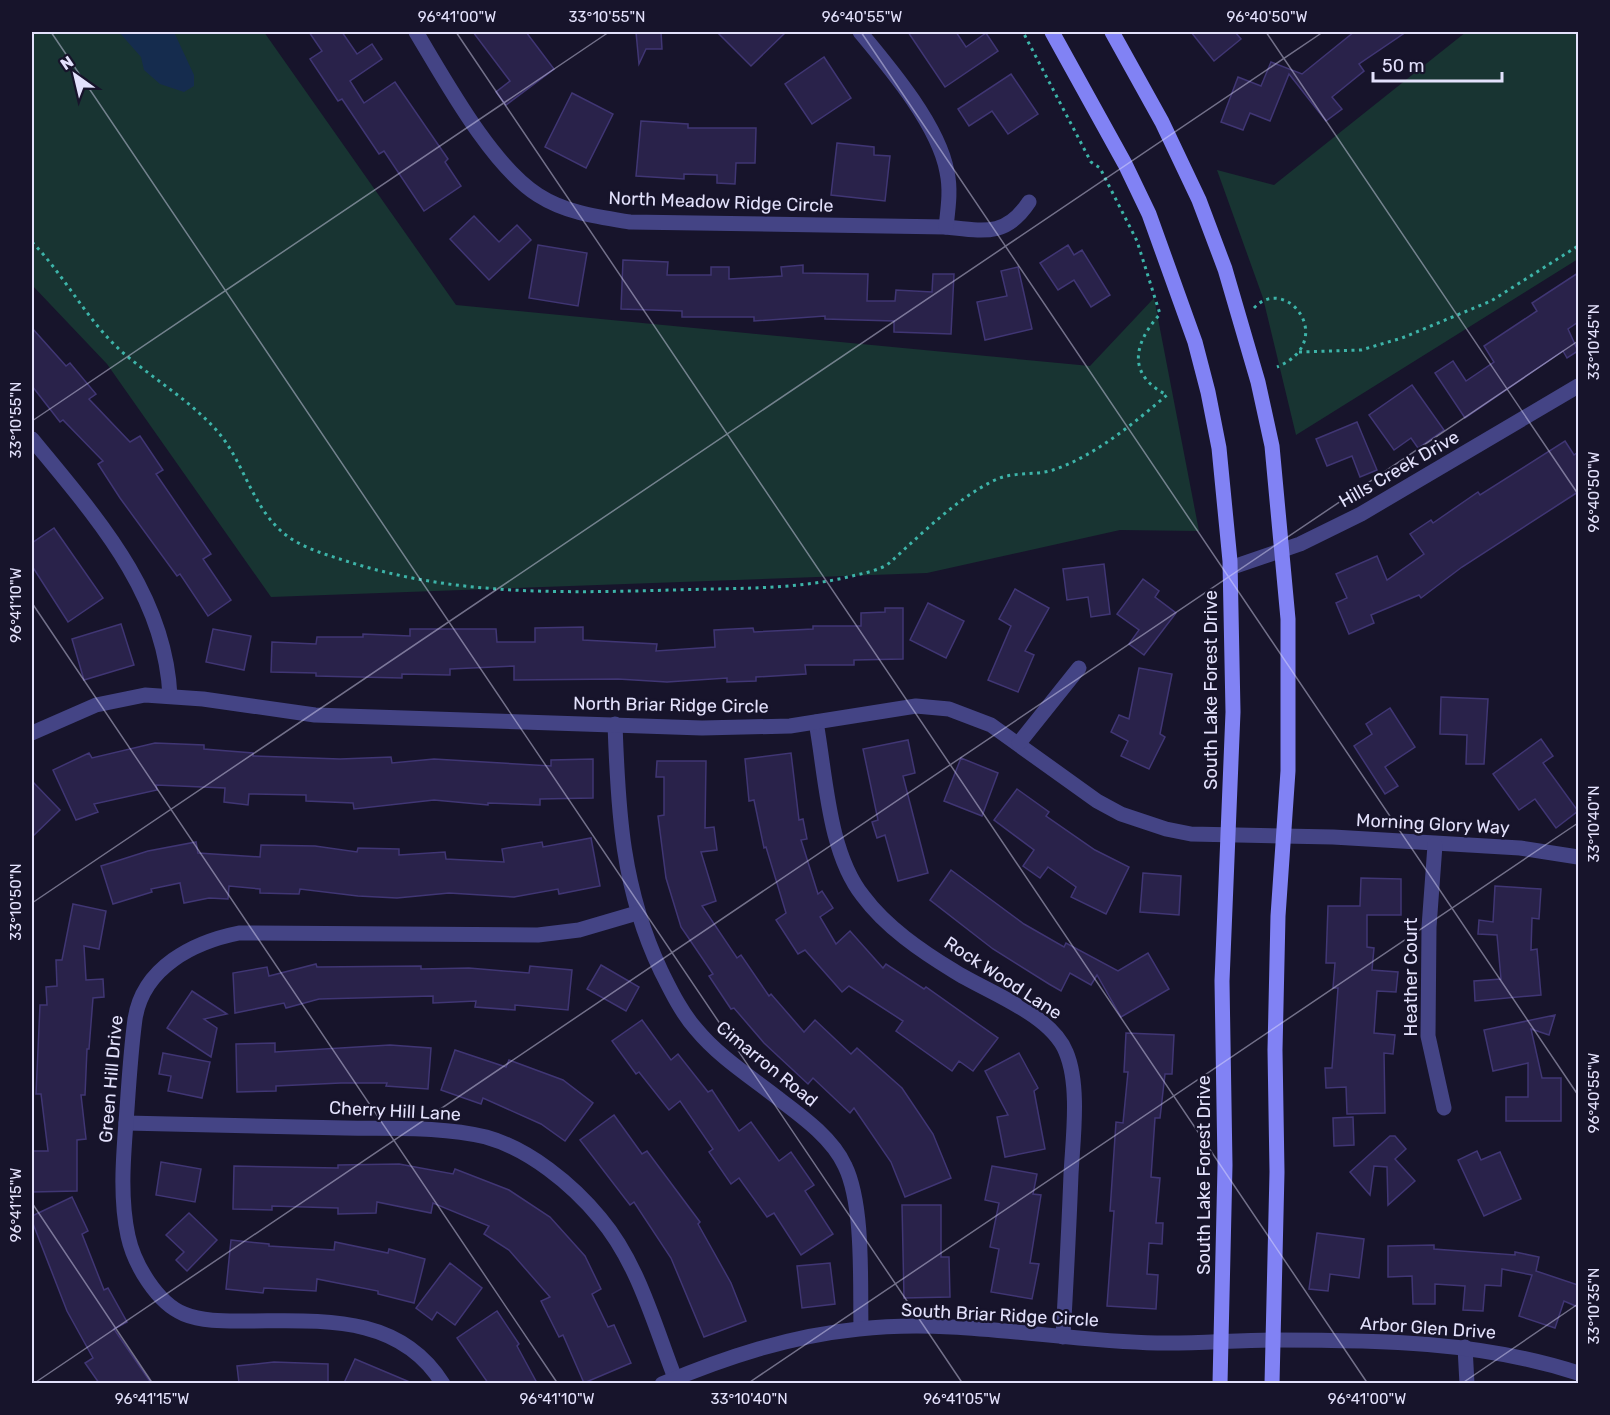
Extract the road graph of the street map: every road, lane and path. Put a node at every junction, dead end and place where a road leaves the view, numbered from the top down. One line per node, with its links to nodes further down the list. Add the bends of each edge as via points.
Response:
1 (416, 32): 7 (street, North Meadow Ridge Circle, via 498,158 526,186 559,205 589,216 630,222)
2 (860, 32): 7 (street, via 918,110 939,146 949,191)
3 (1023, 32): 8 (path, via 1137,241 1160,314 1142,343 1140,373 1145,381 1167,395 1074,462 1050,471 995,480 955,505 877,570 829,581 759,589 501,591 404,577 307,548 280,530 261,506 230,447 217,431 185,400 121,351)
4 (1052, 32): 14 (main road, South Lake Forest Drive, via 1140,194 1195,342 1219,448)
5 (1112, 32): 13 (main road, via 1184,165 1225,269 1268,425)
6 (1029, 202): 7 (street, North Meadow Ridge Circle, via 1019,218 1005,227 986,231)
7 (946, 227)
8 (32, 242)
9 (1578, 246): 10 (path, via 1491,301 1412,335 1361,350)
10 (1299, 352)
11 (1578, 386): 13 (street, Hills Creek Drive, via 1361,514)
12 (32, 439): 16 (street, via 85,503 138,583 162,638)
13 (1282, 550): 14 (street, Hills Creek Drive); 22 (main road, via 1288,619)
14 (1230, 568): 21 (main road, South Lake Forest Drive, via 1233,731)
15 (1079, 668): 20 (street)
16 (170, 696): 18 (street, North Briar Ridge Circle, via 315,715); 19 (street, North Briar Ridge Circle, via 145,695 96,705)
17 (816, 722): 18 (street, North Briar Ridge Circle, via 702,728); 20 (street, North Briar Ridge Circle, via 892,708 949,709 991,725); 29 (street, Rock Wood Lane, via 837,844 862,896 889,925 954,971 1047,1026 1067,1053 1074,1115)
18 (615, 724): 25 (street, Cimarron Road, via 618,810 624,861)
19 (32, 733)
20 (1019, 744): 21 (street, North Briar Ridge Circle, via 1080,790 1121,814 1166,829)
21 (1227, 835): 22 (street, North Briar Ridge Circle); 31 (main road, South Lake Forest Drive, via 1222,981 1225,1165)
22 (1284, 836): 23 (street, Morning Glory Way); 30 (main road, via 1275,1039)
23 (1435, 845): 24 (street, Morning Glory Way, via 1520,848); 26 (street, Heather Court, via 1428,1036)
24 (1578, 857)
25 (637, 913): 27 (street, Green Hill Drive, via 579,930 538,934 240,933 210,939 174,958 141,998 133,1035); 28 (street, Cimarron Road, via 669,986 695,1028 713,1048 815,1128 845,1166 854,1197)
26 (1444, 1108)
27 (126, 1123): 34 (street, Cherry Hill Lane, via 427,1129 506,1145 574,1190 600,1218 636,1278); 35 (street, Green Hill Drive, via 128,1238 137,1263 173,1308 199,1318 316,1321 373,1329 406,1344)
28 (861, 1328): 29 (street, South Briar Ridge Circle, via 936,1327); 34 (street, South Briar Ridge Circle, via 770,1344)
29 (1063, 1337): 31 (street, South Briar Ridge Circle, via 1155,1343)
30 (1273, 1340): 31 (street, South Briar Ridge Circle); 32 (street, Arbor Glen Drive); 37 (main road)
31 (1221, 1342): 36 (main road, South Lake Forest Drive)
32 (1465, 1347): 33 (street, Arbor Glen Drive, via 1540,1361); 38 (street)
33 (1578, 1373)
34 (668, 1381)
35 (443, 1383)
36 (1220, 1383)
37 (1272, 1383)
38 (1467, 1383)

